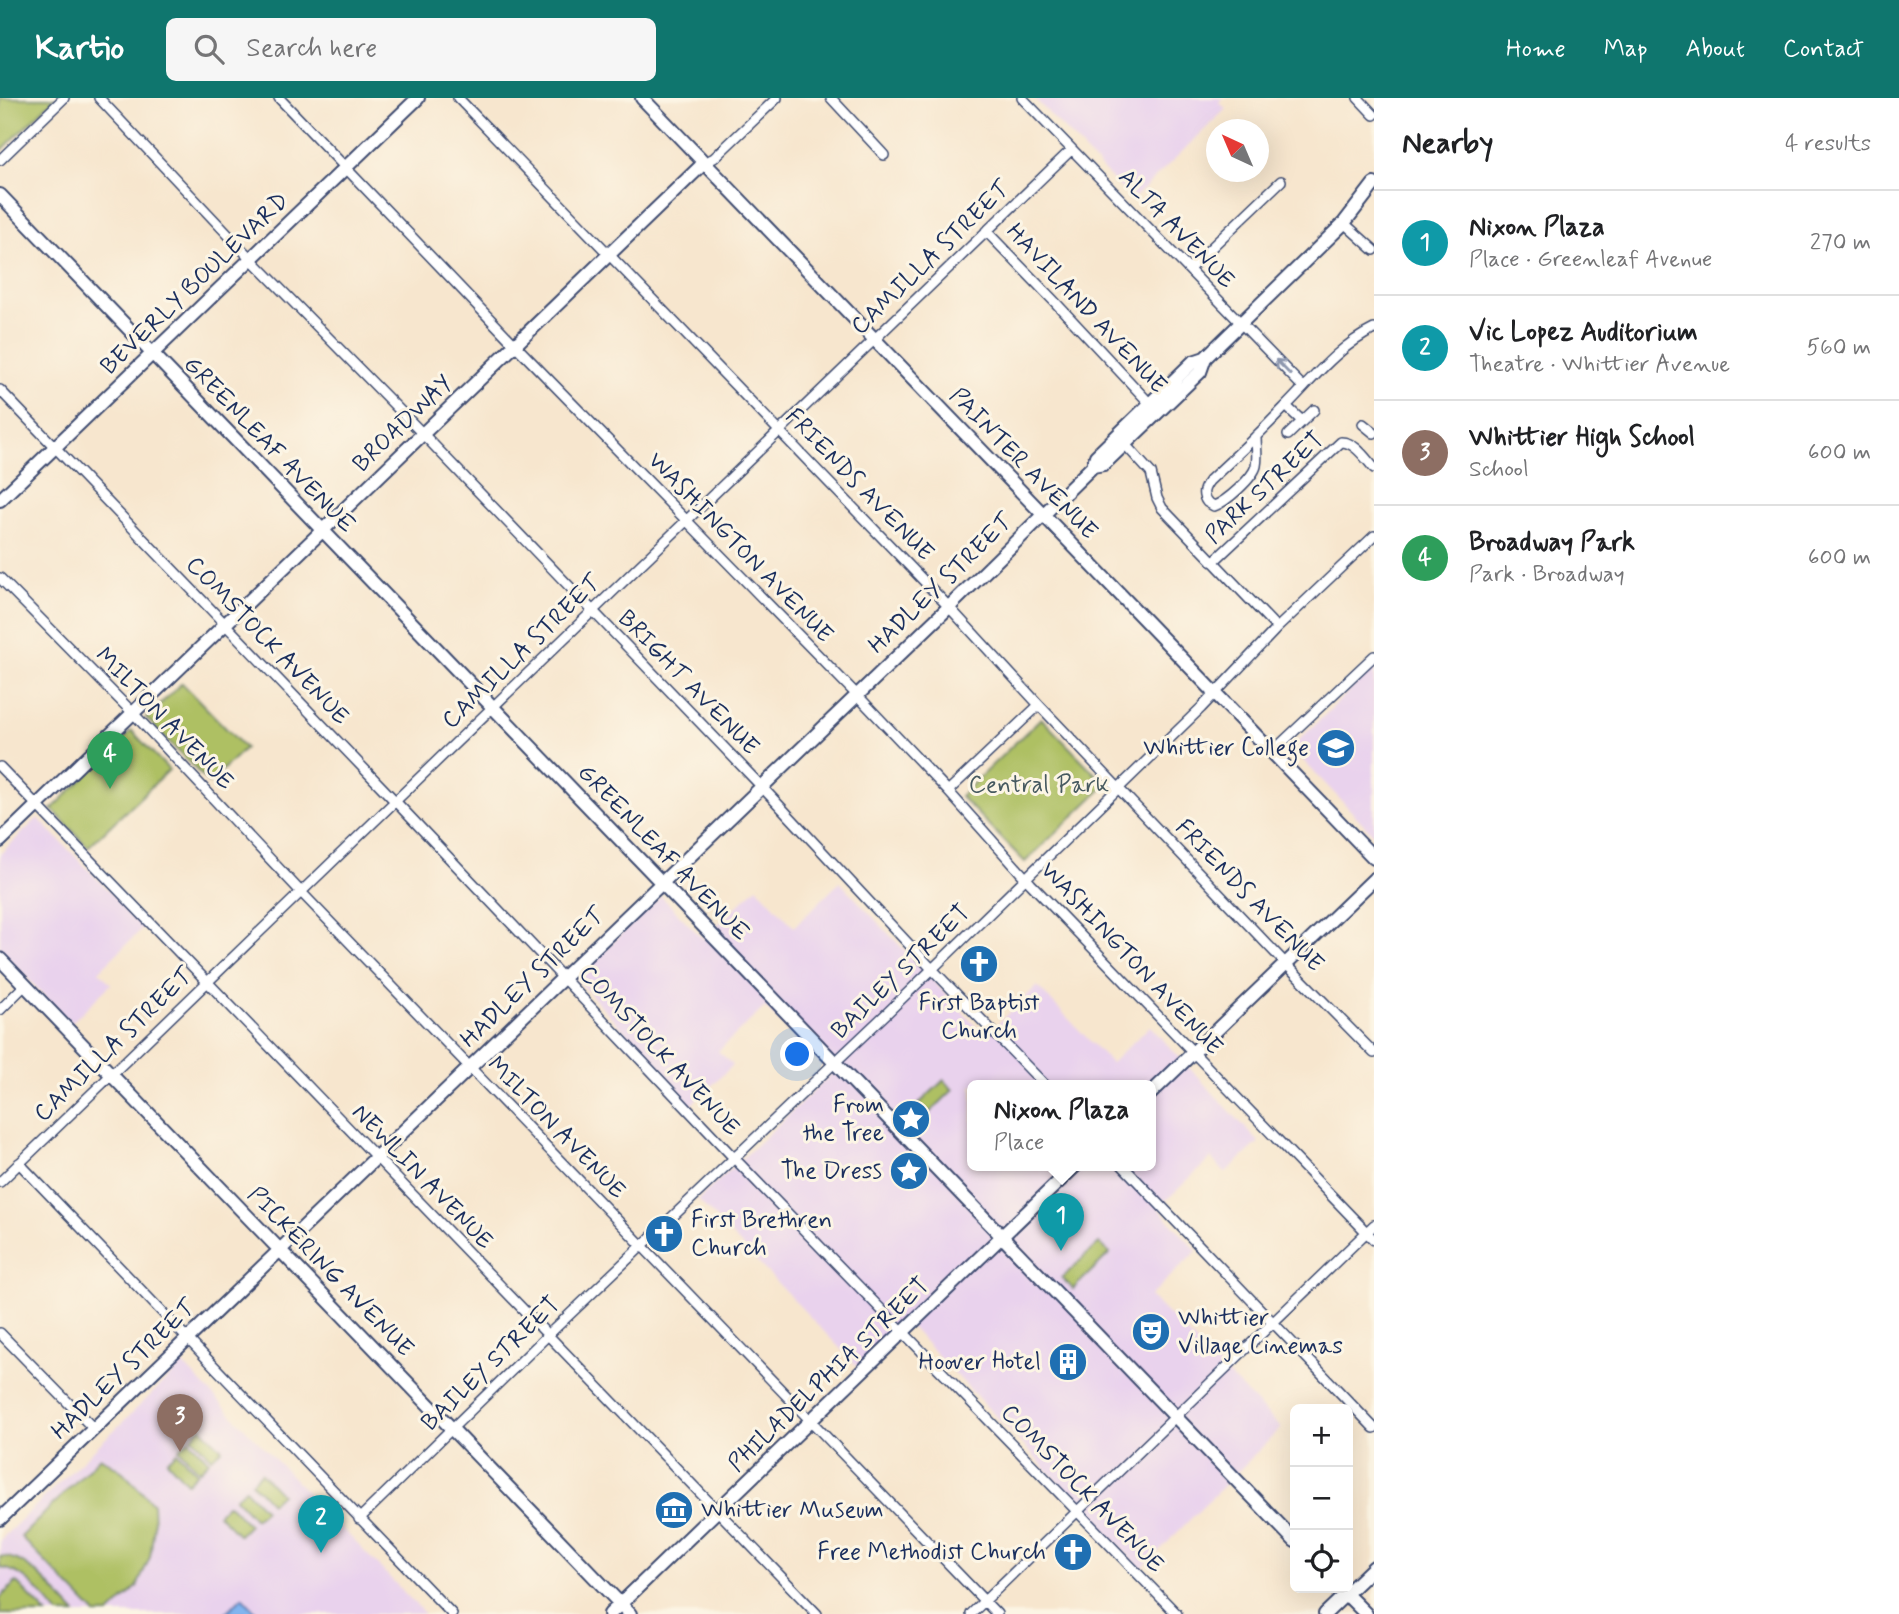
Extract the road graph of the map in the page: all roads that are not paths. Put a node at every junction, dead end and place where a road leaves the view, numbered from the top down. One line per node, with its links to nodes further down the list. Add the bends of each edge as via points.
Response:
1 (64, 98): 14 (street)
2 (99, 98): 24 (street, BRIGHT AVENUE)
3 (279, 98): 16 (street, WASHINGTON AVENUE)
4 (418, 98): 16 (street, BEVERLY BOULEVARD)
5 (458, 98): 23 (street, FRIENDS AVENUE)
6 (642, 98): 15 (street, PAINTER AVENUE)
7 (777, 98): 15 (street, BROADWAY)
8 (831, 98): 13 (street)
9 (1022, 98): 12 (street, ALTA AVENUE)
10 (1358, 98): 11 (street)
11 (1374, 115)
12 (1072, 149): 21 (street, CAMILLA STREET); 25 (street, ALTA AVENUE)
13 (884, 155)
14 (0, 160)
15 (704, 163): 23 (street, BROADWAY); 28 (street, PAINTER AVENUE)
16 (345, 168): 24 (street, BEVERLY BOULEVARD); 29 (street, WASHINGTON AVENUE)
17 (1281, 181): 25 (street)
18 (1374, 184): 20 (street, HADLEY STREET)
19 (0, 195): 30 (street, GREENLEAF AVENUE)
20 (1344, 223): 22 (street); 26 (street, HADLEY STREET)
21 (986, 231): 28 (street, CAMILLA STREET); 34 (street, HAVILAND AVENUE)
22 (1374, 250)
23 (609, 254): 29 (street, BROADWAY); 38 (street, FRIENDS AVENUE)
24 (251, 259): 30 (street, BEVERLY BOULEVARD); 40 (street, BRIGHT AVENUE)
25 (1189, 269): 26 (street, ALTA AVENUE)
26 (1241, 323): 31 (street, ALTA AVENUE, one-way to 26); 34 (street, HADLEY STREET, via 1205,358 1200,372)
27 (1374, 329): 31 (street, via 1342,349)
28 (874, 340): 38 (street, CAMILLA STREET); 47 (street, PAINTER AVENUE)
29 (515, 345): 40 (street, BROADWAY); 48 (street, WASHINGTON AVENUE)
30 (152, 354): 44 (street, BEVERLY BOULEVARD); 49 (street, GREENLEAF AVENUE)
31 (1303, 387): 33 (street)
32 (0, 390): 44 (street, COMSTOCK AVENUE)
33 (1286, 406): 36 (street); 42 (street)
34 (1154, 408): 43 (street, HADLEY STREET)
35 (1314, 410): 36 (street)
36 (1302, 421): 41 (street)
37 (1363, 425): 39 (street)
38 (779, 431): 48 (street, CAMILLA STREET); 53 (street, FRIENDS AVENUE)
39 (1374, 433)
40 (423, 434): 49 (street, BROADWAY); 54 (street, BRIGHT AVENUE)
41 (1288, 435)
42 (1256, 436): 42 (street, via 1209,481 1203,494 1207,502 1214,506 1224,502 1254,472)
43 (1121, 440): 47 (street, HADLEY STREET, via 1104,464 1093,466); 51 (street, via 1151,473 1163,508)
44 (55, 447): 46 (street, BEVERLY BOULEVARD); 55 (street, COMSTOCK AVENUE)
45 (1374, 468): 51 (street, PARK STREET, via 1352,444 1341,442)
46 (0, 500)
47 (1042, 515): 53 (street, HADLEY STREET); 58 (street, PAINTER AVENUE)
48 (686, 521): 54 (street, CAMILLA STREET); 59 (street, WASHINGTON AVENUE)
49 (323, 531): 55 (street, BROADWAY); 61 (street, GREENLEAF AVENUE)
50 (1374, 536): 56 (street, BAILEY STREET)
51 (1213, 562): 56 (street)
52 (0, 578): 62 (street, MILTON AVENUE)
53 (949, 607): 59 (street, HADLEY STREET); 60 (street, FRIENDS AVENUE)
54 (592, 611): 61 (street, CAMILLA STREET); 65 (street, BRIGHT AVENUE)
55 (225, 625): 62 (street, BROADWAY); 68 (street, COMSTOCK AVENUE)
56 (1276, 628): 58 (street, BAILEY STREET)
57 (1374, 656): 63 (street)
58 (1215, 693): 63 (street, PAINTER AVENUE); 66 (street, BAILEY STREET)
59 (857, 695): 65 (street, HADLEY STREET); 67 (street, WASHINGTON AVENUE)
60 (1039, 705): 66 (street, FRIENDS AVENUE); 67 (street)
61 (493, 707): 68 (street, CAMILLA STREET); 74 (street, GREENLEAF AVENUE)
62 (133, 713): 69 (street, BROADWAY); 75 (street, MILTON AVENUE)
63 (1272, 752): 71 (street, PAINTER AVENUE)
64 (0, 767): 69 (street, NEWLIN AVENUE)
65 (762, 787): 74 (street, HADLEY STREET); 78 (street, BRIGHT AVENUE)
66 (1119, 787): 72 (street, BAILEY STREET); 77 (street, FRIENDS AVENUE)
67 (948, 791): 72 (street, WASHINGTON AVENUE)
68 (395, 801): 75 (street, CAMILLA STREET); 79 (street, COMSTOCK AVENUE)
69 (37, 805): 70 (street, BROADWAY); 80 (street, NEWLIN AVENUE)
70 (0, 841)
71 (1374, 858)
72 (1026, 877): 78 (street, BAILEY STREET); 83 (street, WASHINGTON AVENUE)
73 (1374, 879): 77 (street)
74 (663, 883): 79 (street, HADLEY STREET); 85 (street, GREENLEAF AVENUE)
75 (302, 892): 80 (street, CAMILLA STREET); 86 (street, MILTON AVENUE)
76 (0, 959): 81 (street, PICKERING AVENUE)
77 (1286, 964): 83 (street); 84 (street, FRIENDS AVENUE)
78 (932, 969): 85 (street, BAILEY STREET); 88 (street, BRIGHT AVENUE)
79 (564, 977): 86 (street, HADLEY STREET); 91 (street, COMSTOCK AVENUE)
80 (207, 982): 87 (street, CAMILLA STREET); 90 (street, NEWLIN AVENUE)
81 (25, 985): 82 (street); 87 (street, PICKERING AVENUE)
82 (0, 1010)
83 (1193, 1053): 89 (street); 97 (street, WASHINGTON AVENUE)
84 (1374, 1053)
85 (836, 1062): 91 (street, BAILEY STREET); 98 (street, GREENLEAF AVENUE)
86 (470, 1066): 90 (street, HADLEY STREET); 100 (street, MILTON AVENUE)
87 (111, 1075): 92 (street, CAMILLA STREET); 101 (street, PICKERING AVENUE)
88 (1040, 1080)
89 (1156, 1088)
90 (376, 1158): 101 (street, HADLEY STREET); 104 (street, NEWLIN AVENUE)
91 (734, 1158): 100 (street, BAILEY STREET); 103 (street, COMSTOCK AVENUE)
92 (19, 1163): 95 (street, CAMILLA STREET); 106 (street)
93 (1070, 1171): 98 (street, PHILADELPHIA STREET)
94 (1128, 1171): 102 (street)
95 (0, 1182)
96 (1374, 1225): 97 (street)
97 (1366, 1233): 99 (street, WASHINGTON AVENUE); 102 (street)
98 (1003, 1236): 103 (street, PHILADELPHIA STREET); 107 (street, GREENLEAF AVENUE)
99 (1374, 1240)
100 (642, 1245): 104 (street, BAILEY STREET); 108 (street, MILTON AVENUE)
101 (280, 1250): 106 (street, HADLEY STREET); 111 (street, PICKERING AVENUE)
102 (1272, 1323): 107 (street); 109 (street)
103 (903, 1332): 108 (street, PHILADELPHIA STREET); 113 (street, COMSTOCK AVENUE)
104 (548, 1335): 111 (street, BAILEY STREET); 112 (street, NEWLIN AVENUE)
105 (2, 1339): 110 (street)
106 (187, 1339): 110 (street, HADLEY STREET); 115 (street)
107 (1175, 1416): 113 (street); 116 (street, GREENLEAF AVENUE)
108 (810, 1421): 112 (street, PHILADELPHIA STREET); 121 (street, MILTON AVENUE)
109 (1374, 1427)
110 (93, 1428): 114 (street, HADLEY STREET)
111 (452, 1429): 115 (street, BAILEY STREET); 122 (street, PICKERING AVENUE)
112 (718, 1510): 122 (street, PHILADELPHIA STREET); 126 (street, NEWLIN AVENUE)
113 (1077, 1512): 121 (street); 129 (street, COMSTOCK AVENUE)
114 (0, 1519)
115 (359, 1519): 123 (street)
116 (1290, 1536)
117 (1374, 1567): 118 (street)
118 (1353, 1583)
119 (1341, 1593): 130 (street)
120 (1345, 1593): 131 (street)
121 (984, 1601): 127 (street); 128 (street, MILTON AVENUE)
122 (621, 1604): 124 (street, PHILADELPHIA STREET); 125 (street, PICKERING AVENUE)
123 (452, 1614)
124 (610, 1614)
125 (630, 1614)
126 (817, 1614)
127 (971, 1614)
128 (997, 1614)
129 (1177, 1614)
130 (1325, 1614)
131 (1366, 1614)

